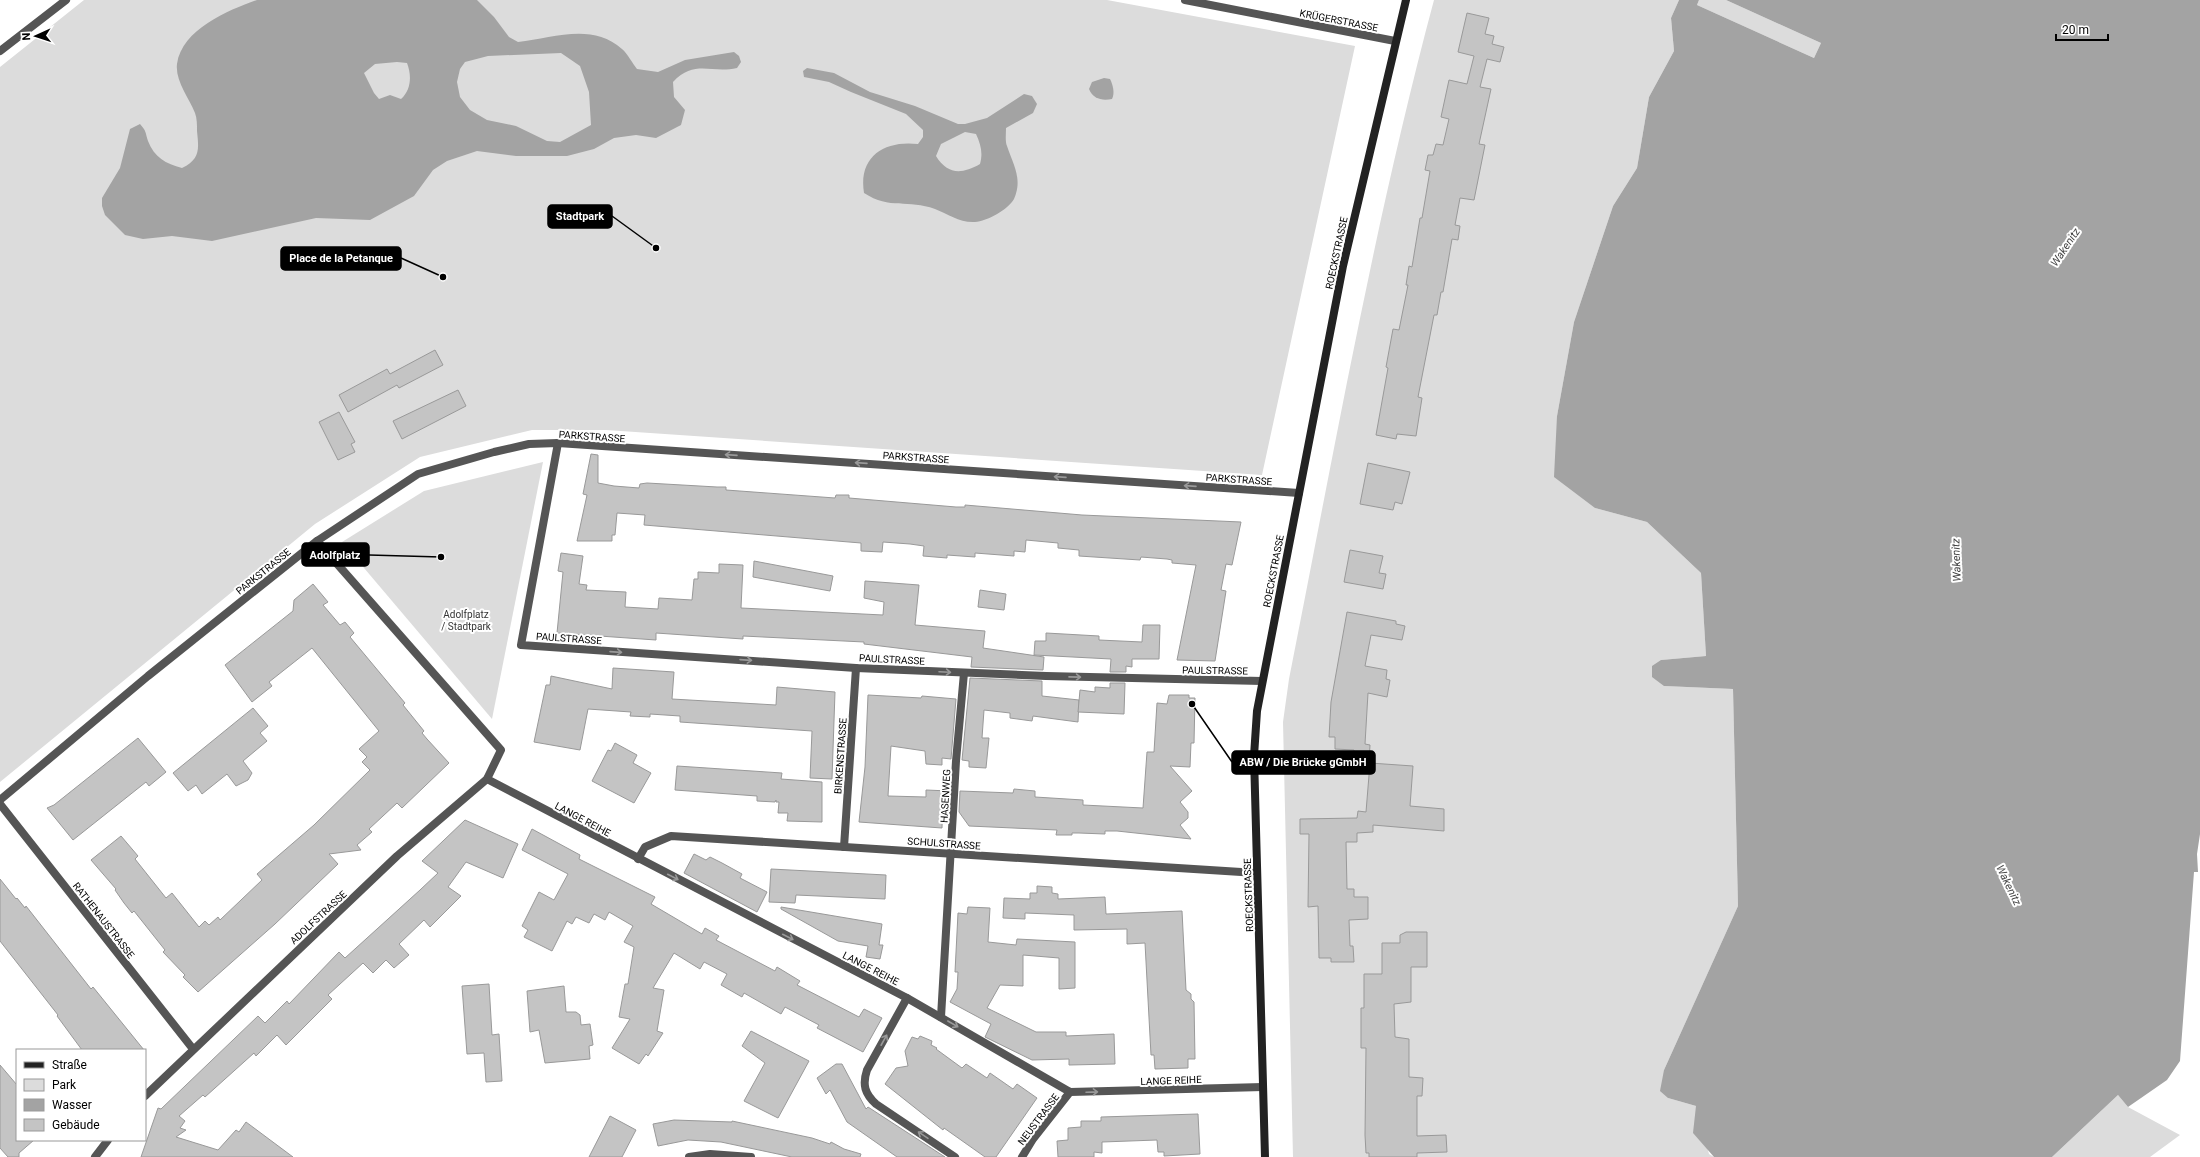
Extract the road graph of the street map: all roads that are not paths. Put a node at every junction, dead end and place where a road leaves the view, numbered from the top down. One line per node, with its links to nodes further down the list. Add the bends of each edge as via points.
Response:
1 (66, 0): 5 (street)
2 (1185, 0): 4 (street, KRÜGERSTRASSE)
3 (1406, 0): 4 (main road, ROECKSTRASSE)
4 (1395, 41): 7 (main road, ROECKSTRASSE, via 1343,266)
5 (0, 51)
6 (558, 443): 7 (street, PARKSTRASSE, one-way to 6); 8 (street, PARKSTRASSE, via 529,444 501,450 418,474); 9 (street, PAULSTRASSE, one-way to 9, via 521,645)
7 (1299, 493): 11 (main road, ROECKSTRASSE)
8 (317, 541): 12 (street, ADOLFSTRASSE, via 501,750); 13 (street, PARKSTRASSE, via 148,676)
9 (856, 668): 10 (street, PAULSTRASSE, one-way to 10); 15 (street, BIRKENSTRASSE)
10 (964, 673): 11 (street, PAULSTRASSE, one-way to 11); 16 (street, HASENWEG, via 956,761)
11 (1262, 681): 18 (main road, ROECKSTRASSE, via 1254,756)
12 (487, 779): 17 (street, LANGE REIHE); 21 (street, ADOLFSTRASSE, via 397,856)
13 (0, 800)
14 (0, 804): 21 (street, RATHENAUSTRASSE)
15 (844, 847): 16 (street, SCHULSTRASSE); 17 (street, SCHULSTRASSE, via 671,836 645,847)
16 (952, 853): 18 (street, SCHULSTRASSE); 20 (street, HASENWEG)
17 (638, 859): 19 (street, LANGE REIHE, one-way to 19)
18 (1257, 873): 22 (main road, ROECKSTRASSE)
19 (907, 998): 20 (street, LANGE REIHE); 29 (street, one-way to 19, via 876,1104 865,1090 863,1080 867,1070)
20 (941, 1017): 23 (street, LANGE REIHE, one-way to 23)
21 (192, 1049): 24 (street, ADOLFSTRASSE)
22 (1263, 1087): 23 (street, LANGE REIHE, one-way to 22); 31 (main road, ROECKSTRASSE)
23 (1070, 1092): 30 (street, NEUSTRASSE)
24 (146, 1095)
25 (107, 1141): 26 (street)
26 (95, 1157)
27 (690, 1157): 28 (street, via 710,1154)
28 (751, 1157)
29 (955, 1157)
30 (1022, 1157)
31 (1265, 1157)

